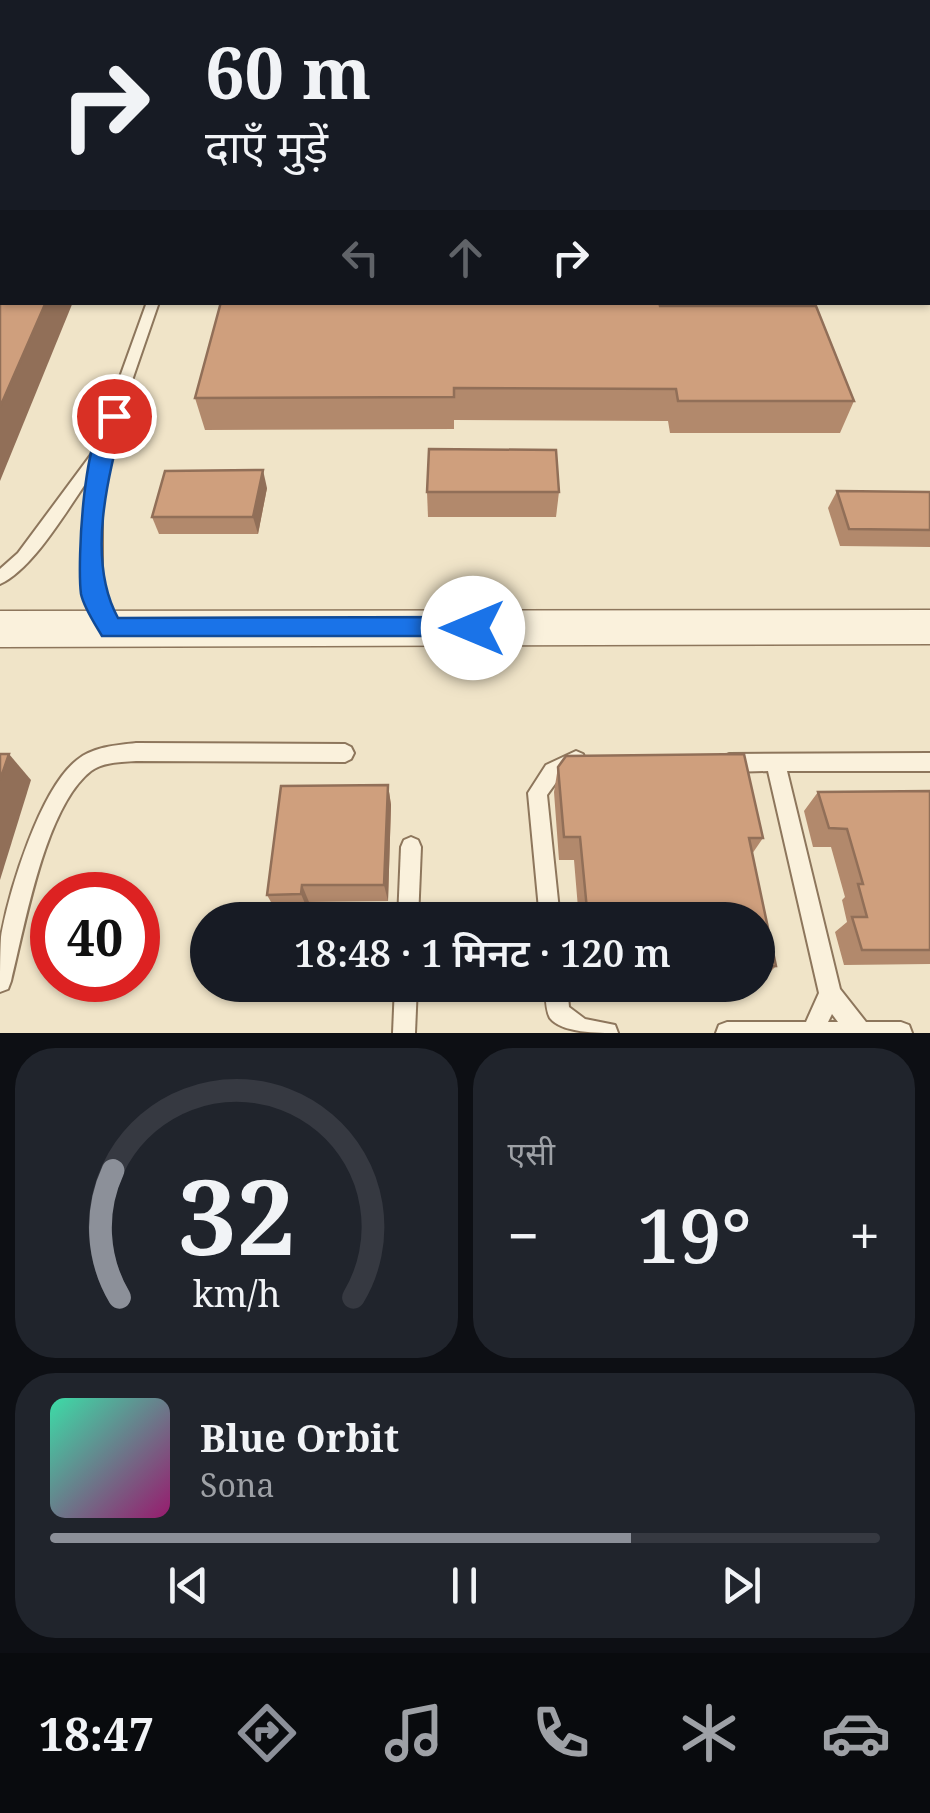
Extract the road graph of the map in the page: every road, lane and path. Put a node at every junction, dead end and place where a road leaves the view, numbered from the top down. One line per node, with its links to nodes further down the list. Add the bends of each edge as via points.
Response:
1 (152, 305): 2 (lane)
2 (100, 453): 3 (lane, via 24,557); 5 (lane, via 94,598)
3 (0, 578)
4 (930, 627): 5 (street)
5 (111, 629): 6 (street)
6 (0, 630)
7 (345, 753): 15 (lane, via 136,752 82,766 58,792)
8 (594, 761): 14 (lane, via 576,760 552,771 537,793)
9 (703, 762): 11 (lane)
10 (930, 762): 11 (lane)
11 (776, 764): 16 (lane)
12 (411, 847): 13 (lane)
13 (409, 902)
14 (548, 902)
15 (0, 981)
16 (830, 994): 22 (lane); 23 (lane)
17 (405, 1002): 19 (lane)
18 (558, 1002): 20 (lane, via 559,1013 581,1029)
19 (404, 1033)
20 (607, 1033)
21 (727, 1033): 22 (lane)
22 (812, 1033): 23 (lane)
23 (861, 1033): 24 (lane)
24 (901, 1033)

